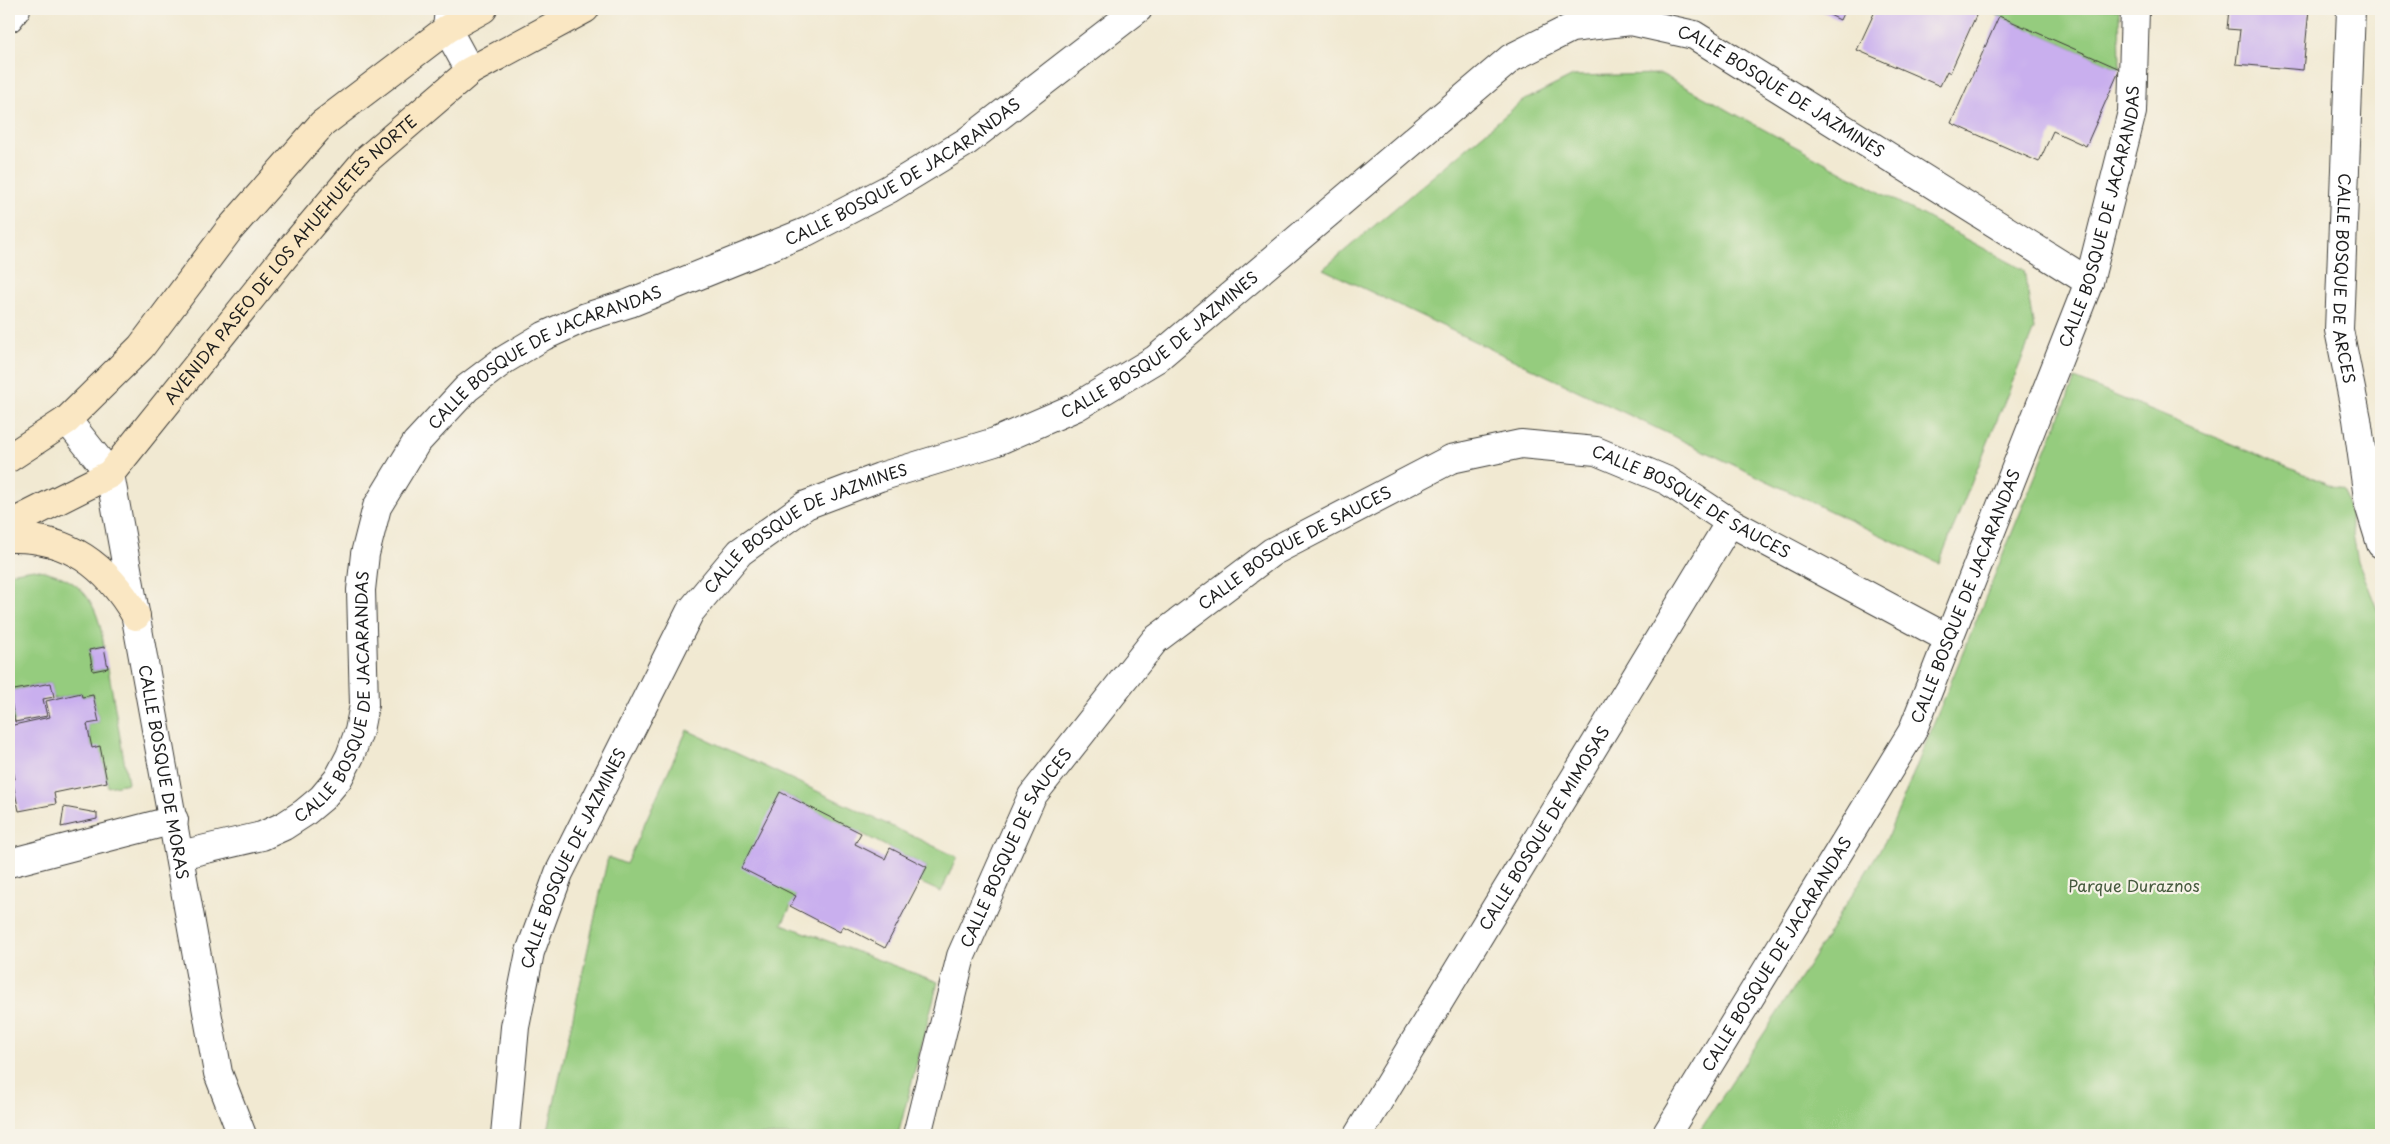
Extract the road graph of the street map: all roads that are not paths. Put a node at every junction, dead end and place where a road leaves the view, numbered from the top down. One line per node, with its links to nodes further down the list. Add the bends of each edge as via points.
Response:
1 (16, 9): 7 (street)
2 (484, 9): 8 (street)
3 (585, 9): 9 (street, AVENIDA PASEO DE LOS AHUEHUETES NORTE)
4 (1138, 9): 21 (street, CALLE BOSQUE DE JACARANDAS, via 966,142 889,189 806,232 544,336 504,360 468,388 416,443 377,507 370,530 361,590 364,705 359,731 338,779 322,798 284,826 262,836)
5 (2135, 9): 10 (street, CALLE BOSQUE DE JACARANDAS, via 2132,112)
6 (2352, 9): 17 (street, CALLE BOSQUE DE ARCES, via 2339,330 2370,505)
7 (9, 18)
8 (448, 19): 9 (street); 11 (street, via 322,124 229,230 141,348)
9 (470, 71): 13 (street, AVENIDA PASEO DE LOS AHUEHUETES NORTE, via 366,161 284,257)
10 (2089, 282): 19 (street, CALLE BOSQUE DE JACARANDAS); 24 (street, CALLE BOSQUE DE JAZMINES, via 1694,35 1631,21 1571,28 1511,58 1156,359 1076,407 995,442 880,477 806,505 740,552 690,612 559,873 530,952 515,1027)
11 (67, 420): 12 (street); 13 (street, CALLE BOSQUE DE MORAS)
12 (9, 458)
13 (110, 474): 15 (street, AVENIDA PASEO DE LOS AHUEHUETES NORTE); 18 (street, CALLE BOSQUE DE MORAS)
14 (1730, 522): 19 (street, CALLE BOSQUE DE SAUCES); 25 (street, CALLE BOSQUE DE SAUCES, via 1668,481 1596,451 1521,444 1451,459 1272,552 1155,640 1032,796 962,956); 26 (street, CALLE BOSQUE DE MIMOSAS)
15 (9, 525)
16 (9, 538): 18 (street, via 43,540 87,558 123,594)
17 (2381, 544)
18 (136, 616): 20 (street, CALLE BOSQUE DE MORAS)
19 (1949, 639): 27 (street, CALLE BOSQUE DE JACARANDAS, via 1912,732)
20 (174, 820): 21 (street, CALLE BOSQUE DE MORAS); 22 (street)
21 (180, 855): 23 (street, CALLE BOSQUE DE MORAS, via 218,1073)
22 (9, 863)
23 (242, 1135)
24 (505, 1135)
25 (916, 1135)
26 (1358, 1135)
27 (1666, 1135)

